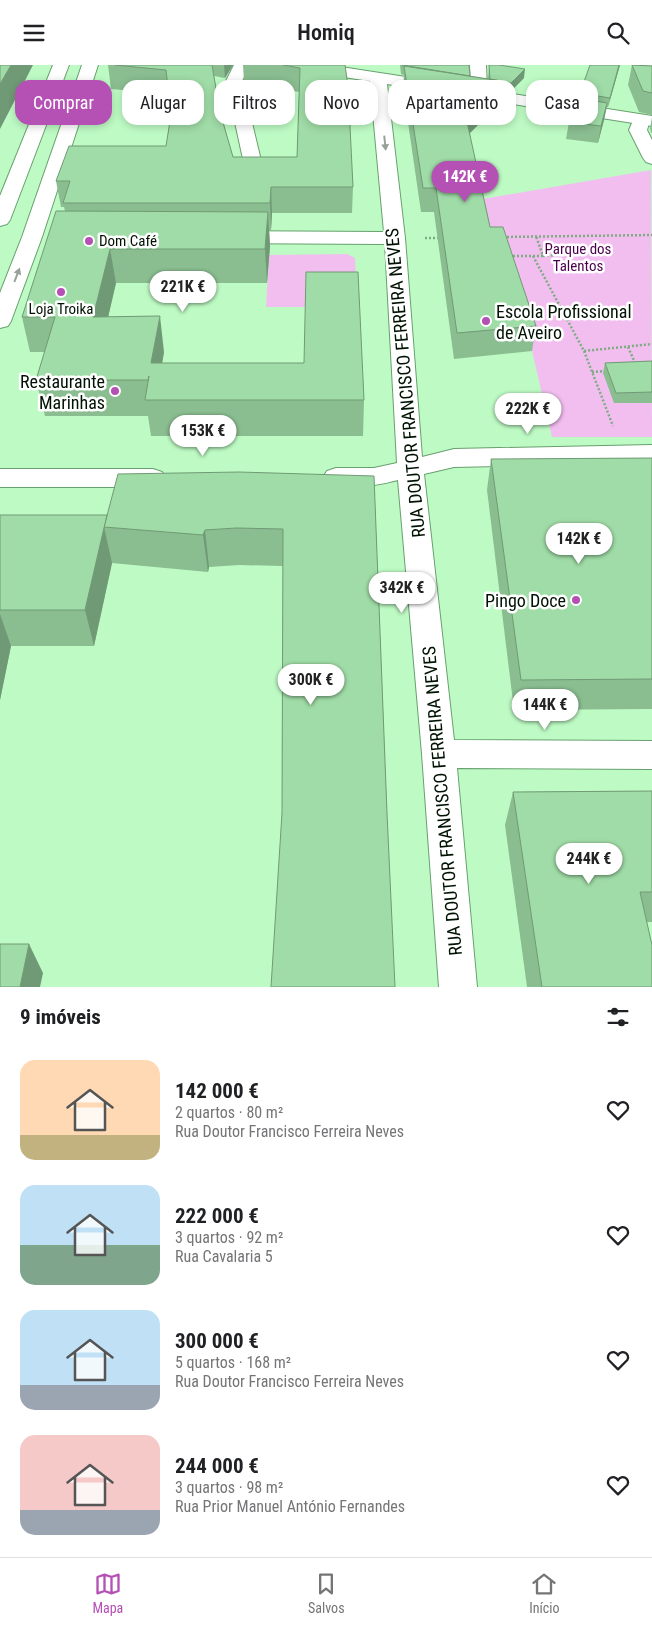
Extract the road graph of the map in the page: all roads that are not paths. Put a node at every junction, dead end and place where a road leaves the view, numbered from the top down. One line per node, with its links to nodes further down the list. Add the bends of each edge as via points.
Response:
1 (61, 65): 11 (street)
2 (90, 65): 13 (street)
3 (242, 65): 14 (street, via 234,81)
4 (297, 65): 6 (street)
5 (478, 65): 8 (street)
6 (378, 77): 7 (street); 21 (street, RUA DOUTOR FRANCISCO FERREIRA NEVES, one-way to 21)
7 (397, 80)
8 (479, 80)
9 (516, 99): 10 (street)
10 (647, 120): 12 (street, via 638,130)
11 (25, 156): 13 (street, via 34,162 44,163); 15 (street)
12 (652, 158)
13 (58, 159): 16 (street)
14 (255, 173)
15 (12, 189): 16 (street, via 40,185); 17 (street)
16 (47, 190): 18 (street)
17 (0, 220)
18 (32, 237): 19 (street); 22 (street, one-way to 18)
19 (52, 237)
20 (210, 237): 21 (street)
21 (395, 238): 24 (street, RUA DOUTOR FRANCISCO FERREIRA NEVES)
22 (0, 321)
23 (652, 454): 24 (street, via 454,458)
24 (410, 469): 25 (street, via 374,477); 28 (street, RUA DOUTOR FRANCISCO FERREIRA NEVES)
25 (309, 477)
26 (0, 478): 27 (street)
27 (179, 478)
28 (438, 754): 29 (street); 30 (street, RUA DOUTOR FRANCISCO FERREIRA NEVES)
29 (652, 755)
30 (458, 987)

